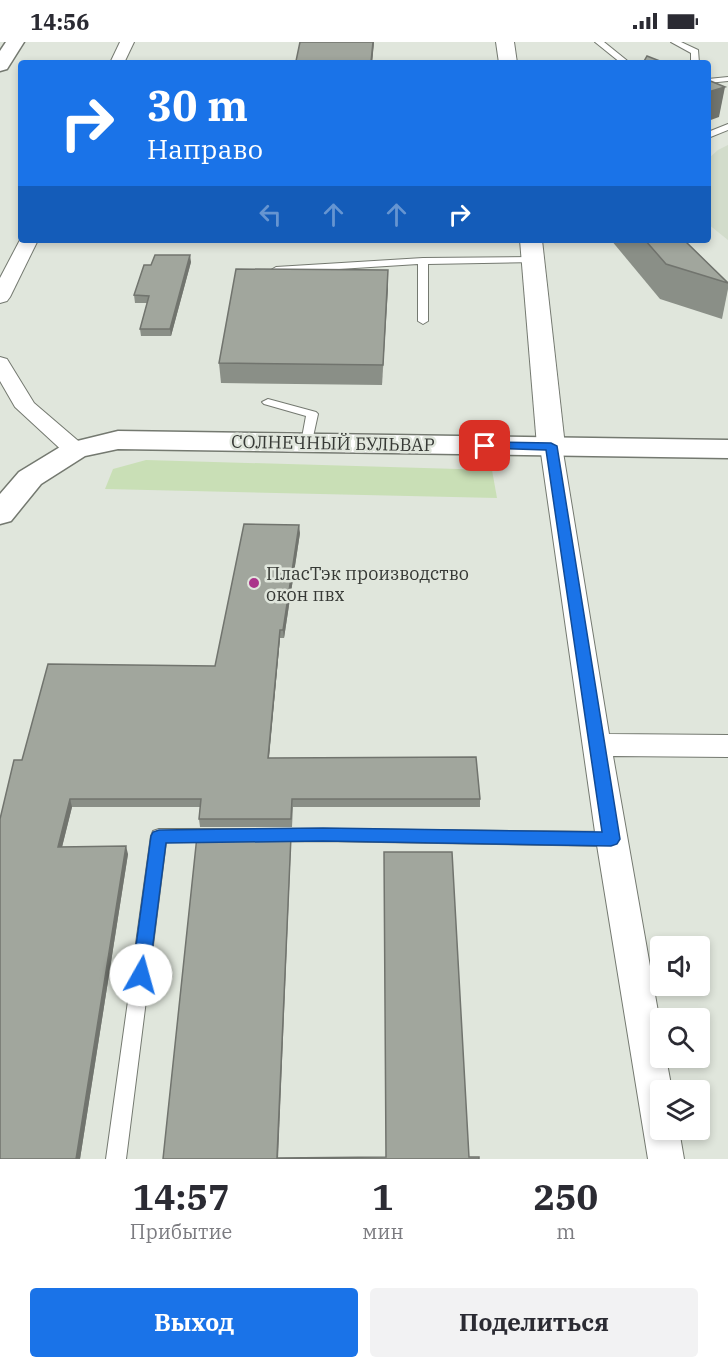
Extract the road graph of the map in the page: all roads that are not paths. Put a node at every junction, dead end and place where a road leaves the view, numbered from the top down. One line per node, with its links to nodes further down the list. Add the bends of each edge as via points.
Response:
1 (15, 42): 10 (main road)
2 (127, 42): 6 (street)
3 (505, 42): 7 (street)
4 (600, 42): 8 (lane)
5 (675, 42): 9 (lane, via 696,52)
6 (118, 60)
7 (508, 60)
8 (622, 60)
9 (695, 60)
10 (0, 65)
11 (728, 79): 12 (lane)
12 (711, 81)
13 (728, 127): 14 (lane)
14 (711, 134)
15 (27, 243): 19 (street)
16 (533, 250): 17 (lane); 24 (street)
17 (423, 261): 18 (lane); 20 (lane)
18 (276, 270)
19 (0, 297)
20 (423, 321)
21 (0, 363): 26 (street, via 26,407)
22 (268, 402): 23 (lane, via 312,414)
23 (307, 443): 24 (main road, СОЛНЕЧНЫЙ БУЛЬВАР); 26 (main road, СОЛНЕЧНЫЙ БУЛЬВАР, via 118,440)
24 (551, 446): 25 (main road, СОЛНЕЧНЫЙ БУЛЬВАР); 28 (street)
25 (728, 449)
26 (75, 450): 27 (main road, СОЛНЕЧНЫЙ БУЛЬВАР, via 30,478)
27 (0, 514)
28 (597, 745): 29 (street); 30 (street)
29 (728, 746)
30 (611, 839): 31 (street); 33 (lane, via 159,836)
31 (653, 1080)
32 (663, 1140): 34 (street)
33 (116, 1159)
34 (666, 1159)

